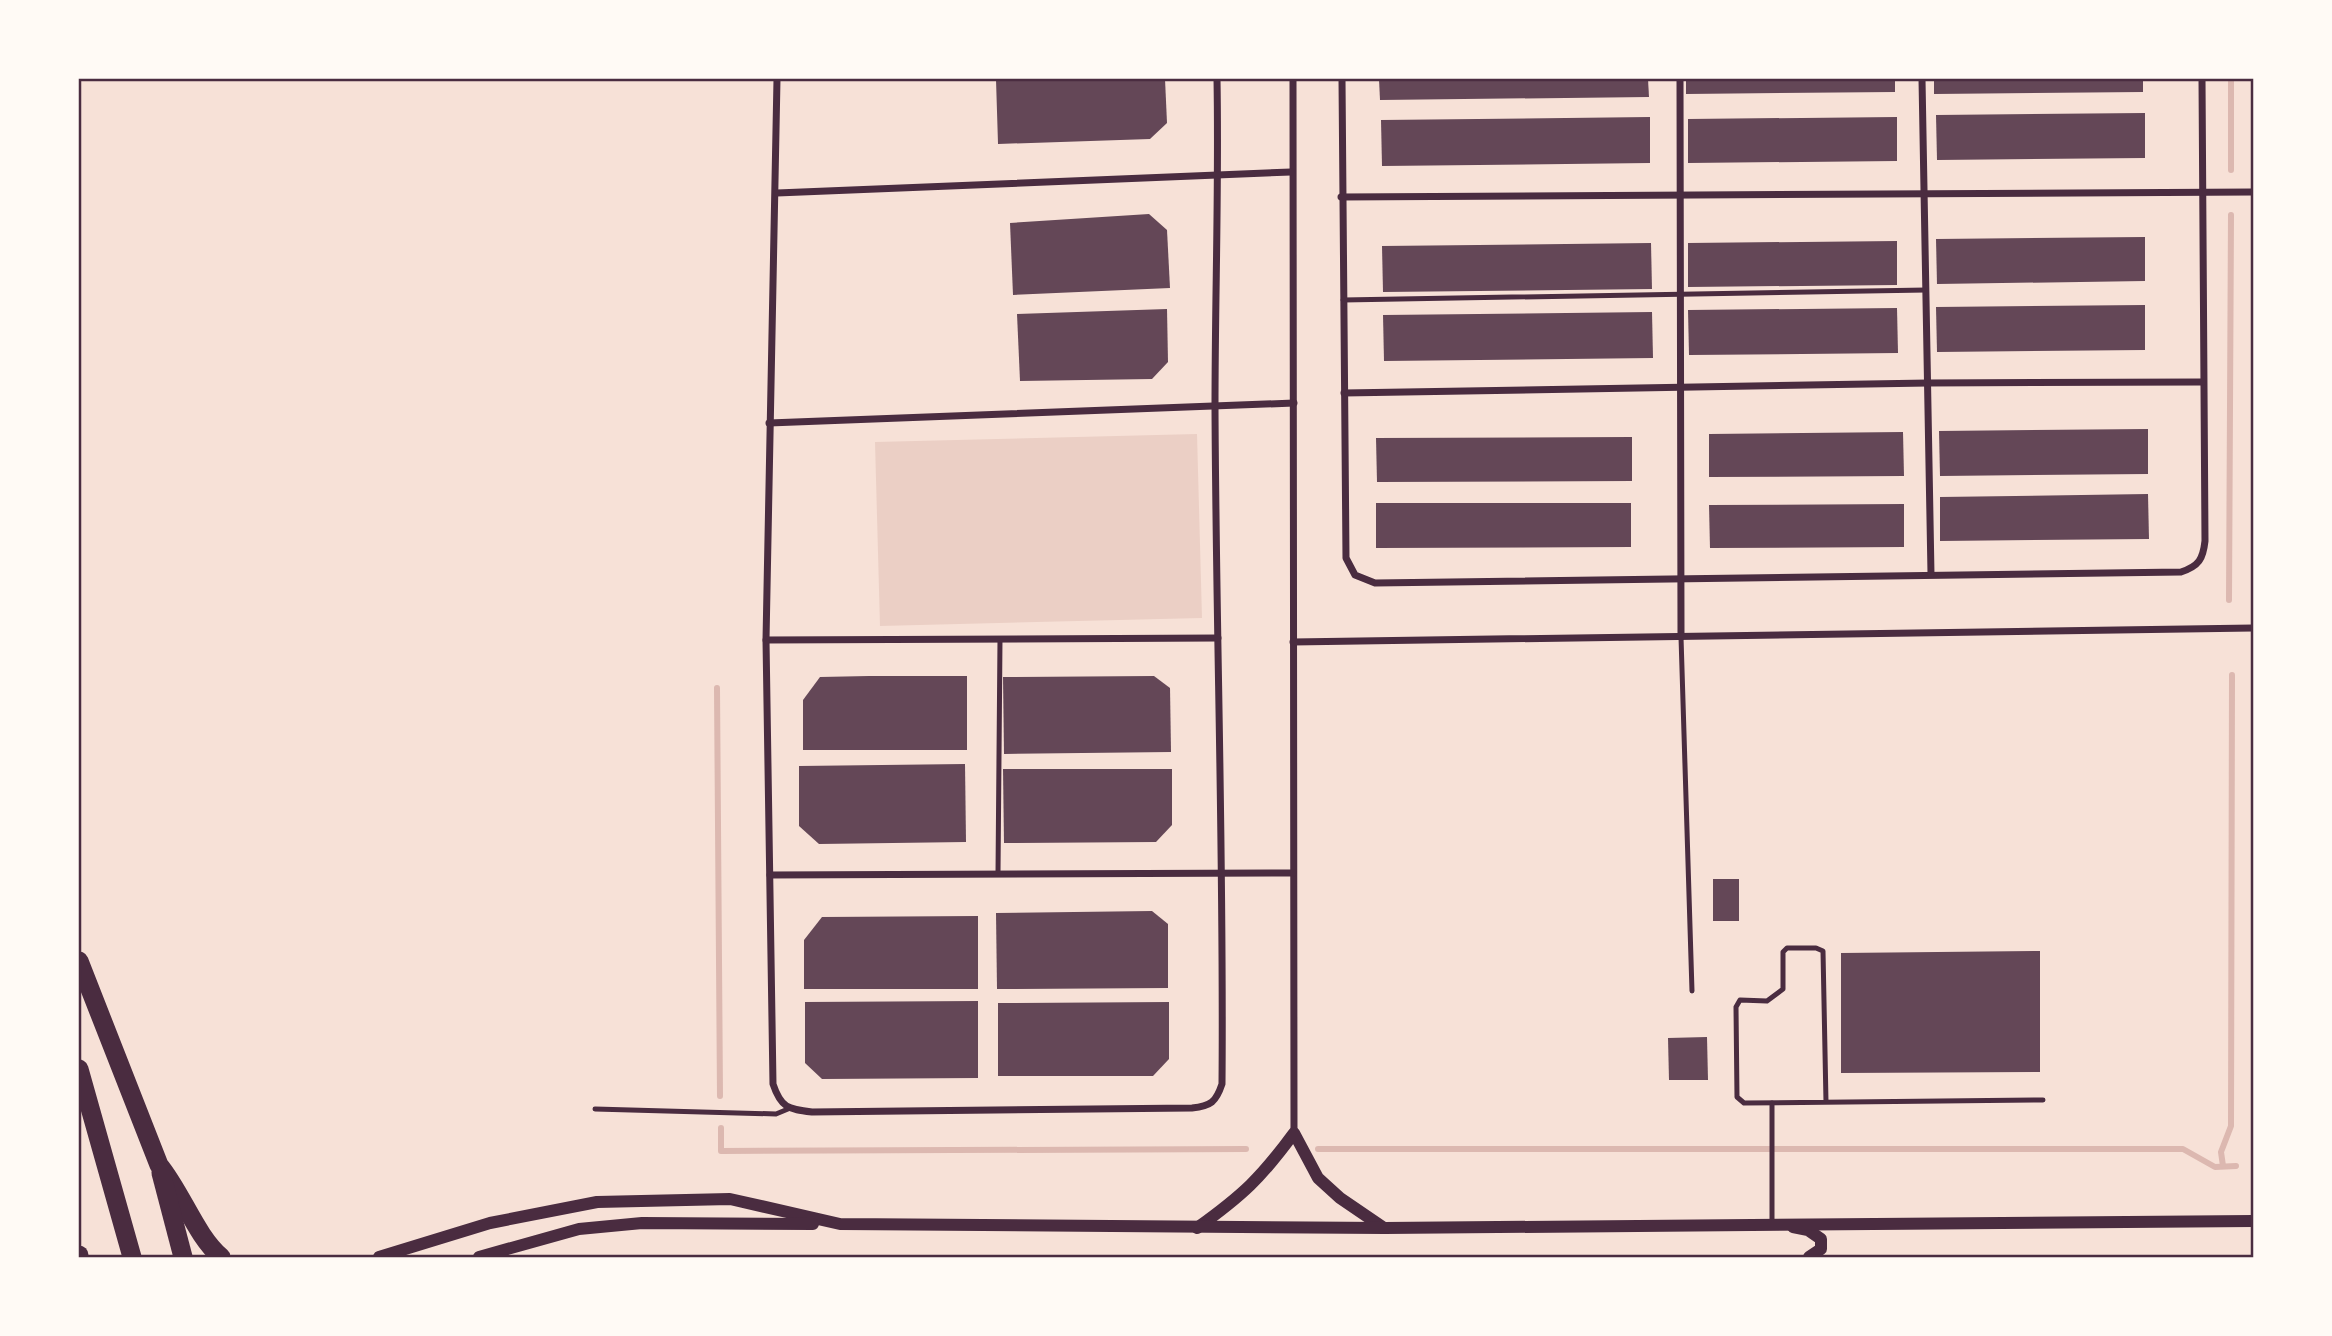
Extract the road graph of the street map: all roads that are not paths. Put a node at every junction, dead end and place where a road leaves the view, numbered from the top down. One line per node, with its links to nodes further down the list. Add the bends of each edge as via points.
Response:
1 (777, 79): 12 (street)
2 (1217, 79): 8 (street)
3 (1293, 79): 9 (street)
4 (1342, 79): 15 (street)
5 (1680, 79): 14 (street)
6 (1922, 79): 13 (street)
7 (2202, 79): 10 (street)
8 (1219, 172): 9 (street); 12 (street); 24 (street)
9 (1291, 172): 23 (street)
10 (2203, 192): 11 (street); 13 (street); 19 (street)
11 (2253, 192)
12 (777, 193): 25 (street)
13 (1924, 193): 14 (street); 16 (street)
14 (1680, 195): 15 (street); 17 (street)
15 (1341, 197): 18 (street)
16 (1926, 290): 17 (lane); 20 (street)
17 (1680, 295): 18 (lane); 21 (street)
18 (1343, 300): 22 (street)
19 (2202, 382): 20 (street); 26 (street, via 2203,556 2196,567 2181,572)
20 (1928, 383): 21 (street); 26 (street)
21 (1679, 390): 22 (street); 27 (street)
22 (1344, 393): 27 (street, via 1346,558 1354,575 1375,583)
23 (1294, 403): 24 (street); 33 (street)
24 (1215, 405): 25 (street); 30 (street)
25 (769, 423): 32 (street)
26 (1931, 574): 27 (street)
27 (1680, 577): 29 (street)
28 (2253, 628): 29 (street)
29 (1681, 637): 33 (street); 39 (lane)
30 (1218, 638): 31 (street); 36 (street)
31 (1000, 639): 32 (street); 35 (lane)
32 (766, 640): 37 (street)
33 (1293, 642): 34 (street)
34 (1293, 873): 36 (street); 46 (street)
35 (998, 874): 36 (street); 37 (street)
36 (1224, 874): 45 (street, via 1222,1084 1217,1099 1208,1106)
37 (771, 875): 45 (street, via 774,1084)
38 (79, 961): 47 (highway)
39 (1692, 992)
40 (79, 1069): 53 (highway)
41 (2043, 1100): 42 (lane)
42 (1826, 1102): 43 (lane); 43 (lane, via 1823,951 1787,948 1783,952 1783,989 1767,1001 1740,1000 1736,1007 1737,1097 1744,1103)
43 (1772, 1103): 49 (lane)
44 (595, 1108): 45 (lane, via 776,1114)
45 (789, 1109)
46 (1294, 1133): 51 (street, via 1263,1176); 52 (street, via 1318,1178)
47 (159, 1165): 54 (highway); 55 (highway)
48 (2253, 1221): 49 (street)
49 (1774, 1223): 52 (street); 58 (street, via 1808,1230 1821,1240 1821,1250)
50 (840, 1224): 51 (street); 56 (street, via 730,1199 597,1202 490,1223); 57 (street, via 617,1225 579,1229)
51 (1197, 1227): 52 (street)
52 (1385, 1228)
53 (132, 1257)
54 (183, 1257)
55 (220, 1257)
56 (379, 1257)
57 (479, 1257)
58 (1808, 1257)

